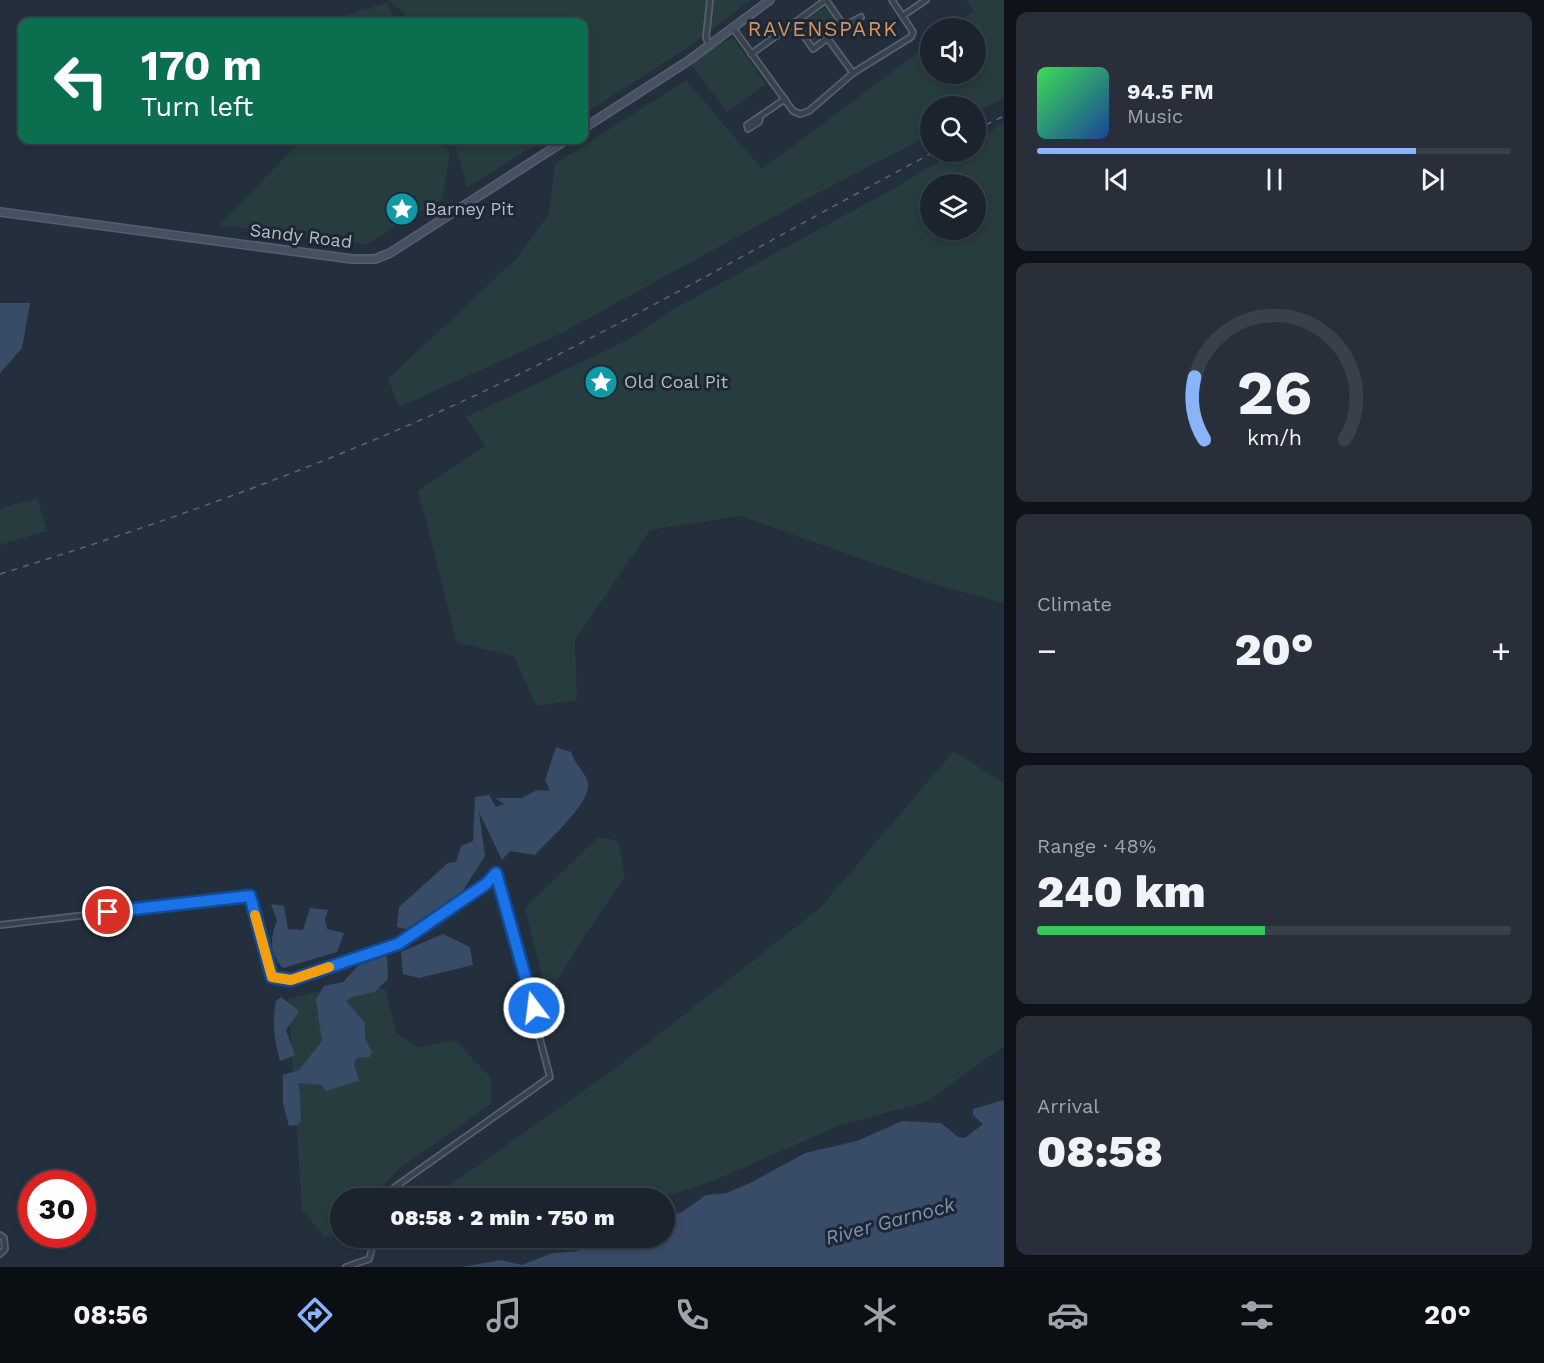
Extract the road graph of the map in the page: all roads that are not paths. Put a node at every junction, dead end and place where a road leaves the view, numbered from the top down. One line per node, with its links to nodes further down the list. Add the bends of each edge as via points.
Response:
1 (710, 0): 12 (street, via 706,38)
2 (770, 0): 10 (main road)
3 (826, 0): 8 (street); 9 (street)
4 (892, 0): 6 (street)
5 (930, 0): 6 (street)
6 (904, 15): 14 (street, via 913,32 911,37)
7 (861, 17): 9 (street)
8 (795, 23): 11 (street, via 813,49); 13 (street)
9 (844, 26): 11 (street)
10 (733, 28): 12 (main road); 13 (street)
11 (830, 40): 14 (street)
12 (710, 46): 17 (main road)
13 (751, 54): 15 (street)
14 (853, 73): 15 (street, via 809,111 793,111)
15 (785, 99): 16 (street)
16 (759, 117)
17 (588, 126)
18 (560, 144): 19 (main road, Sandy Road, via 375,259)
19 (0, 212)
20 (0, 925): 21 (street, via 250,896 272,977 291,980 398,944 486,884 496,873 550,1077)
21 (394, 1188)
22 (0, 1235): 24 (street, via 5,1249)
23 (372, 1248): 25 (street, via 369,1259)
24 (0, 1254)
25 (346, 1267)

